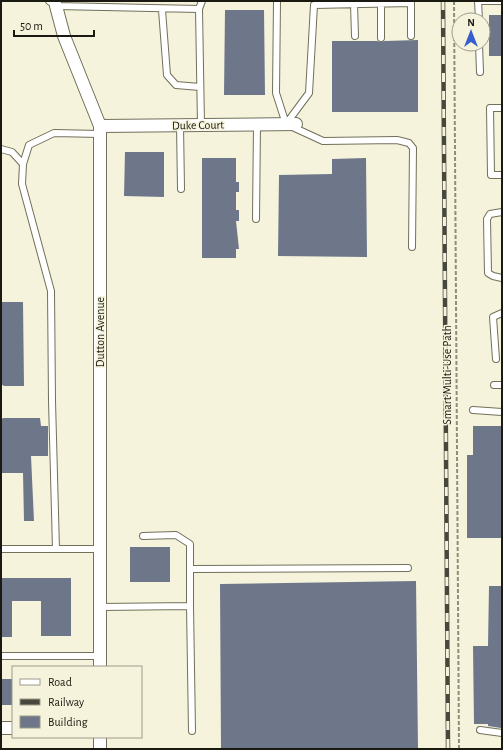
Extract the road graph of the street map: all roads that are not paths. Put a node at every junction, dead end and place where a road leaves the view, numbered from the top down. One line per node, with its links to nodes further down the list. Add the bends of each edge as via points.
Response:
1 (202, 1): 7 (lane)
2 (277, 1): 18 (lane, via 276,93)
3 (502, 1): 9 (lane, via 478,1)
4 (52, 4): 8 (lane); 21 (street, Dutton Avenue)
5 (354, 4): 6 (lane); 10 (lane); 18 (lane, via 314,5 309,93)
6 (381, 4): 11 (lane, via 411,3); 12 (lane)
7 (199, 9): 8 (lane); 15 (lane)
8 (162, 10): 15 (lane, via 167,75 176,85)
9 (479, 12)
10 (355, 36)
11 (411, 36)
12 (381, 38)
13 (479, 52): 14 (lane)
14 (480, 72)
15 (200, 87): 20 (lane)
16 (502, 108): 24 (lane, via 490,108 491,175)
17 (257, 124): 18 (street, Duke Court); 20 (street, Duke Court); 27 (lane)
18 (291, 124): 28 (lane, via 324,141 397,140 409,143 413,148)
19 (180, 125): 20 (street, Duke Court); 21 (street, Duke Court); 25 (lane)
20 (200, 125)
21 (100, 130): 23 (lane, via 54,133 29,146); 39 (street, Dutton Avenue)
22 (1, 149): 23 (lane, via 12,152)
23 (23, 164): 38 (lane, via 22,184 51,291)
24 (502, 175)
25 (181, 189)
26 (502, 212): 29 (lane, via 490,214 487,219 488,273)
27 (256, 219)
28 (412, 247)
29 (502, 278)
30 (502, 313): 31 (lane, via 493,317)
31 (496, 359)
32 (494, 385): 33 (lane)
33 (502, 385)
34 (473, 410): 35 (lane)
35 (502, 412)
36 (143, 536): 41 (lane, via 176,535 190,544)
37 (1, 549): 38 (lane)
38 (56, 549): 39 (lane)
39 (100, 549): 43 (street, Dutton Avenue)
40 (408, 568): 41 (lane)
41 (190, 569): 42 (lane)
42 (190, 606): 43 (lane); 49 (lane)
43 (100, 607): 45 (street, Dutton Avenue)
44 (1, 656): 45 (lane)
45 (100, 662)
46 (1, 728): 47 (street)
47 (12, 728)
48 (480, 730): 50 (lane)
49 (192, 731)
50 (502, 733)
51 (100, 738): 52 (street)
52 (100, 749)

